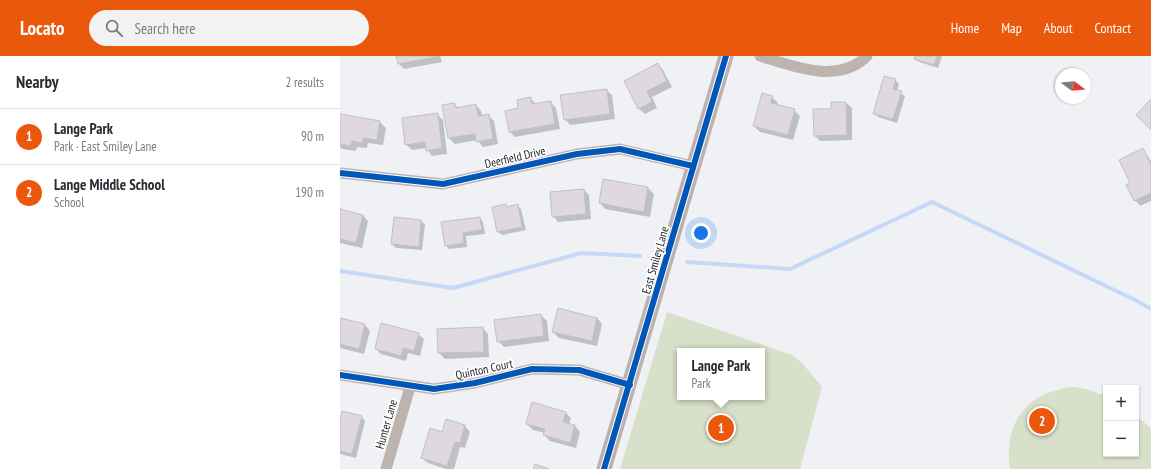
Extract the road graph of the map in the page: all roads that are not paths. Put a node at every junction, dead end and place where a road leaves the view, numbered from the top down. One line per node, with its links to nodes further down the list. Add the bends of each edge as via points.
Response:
1 (726, 56): 4 (street, East Smiley Lane)
2 (760, 56): 3 (street, via 804,70 842,71)
3 (867, 56)
4 (693, 166): 5 (street, Deerfield Drive, via 620,149 577,154 443,184); 7 (street, East Smiley Lane)
5 (340, 173)
6 (340, 376): 8 (street, Quinton Court)
7 (630, 385): 8 (street, Quinton Court, via 579,370 532,370 476,383 434,389); 10 (street, East Smiley Lane)
8 (410, 387): 9 (street, Hunter Lane)
9 (386, 469)
10 (604, 469)

